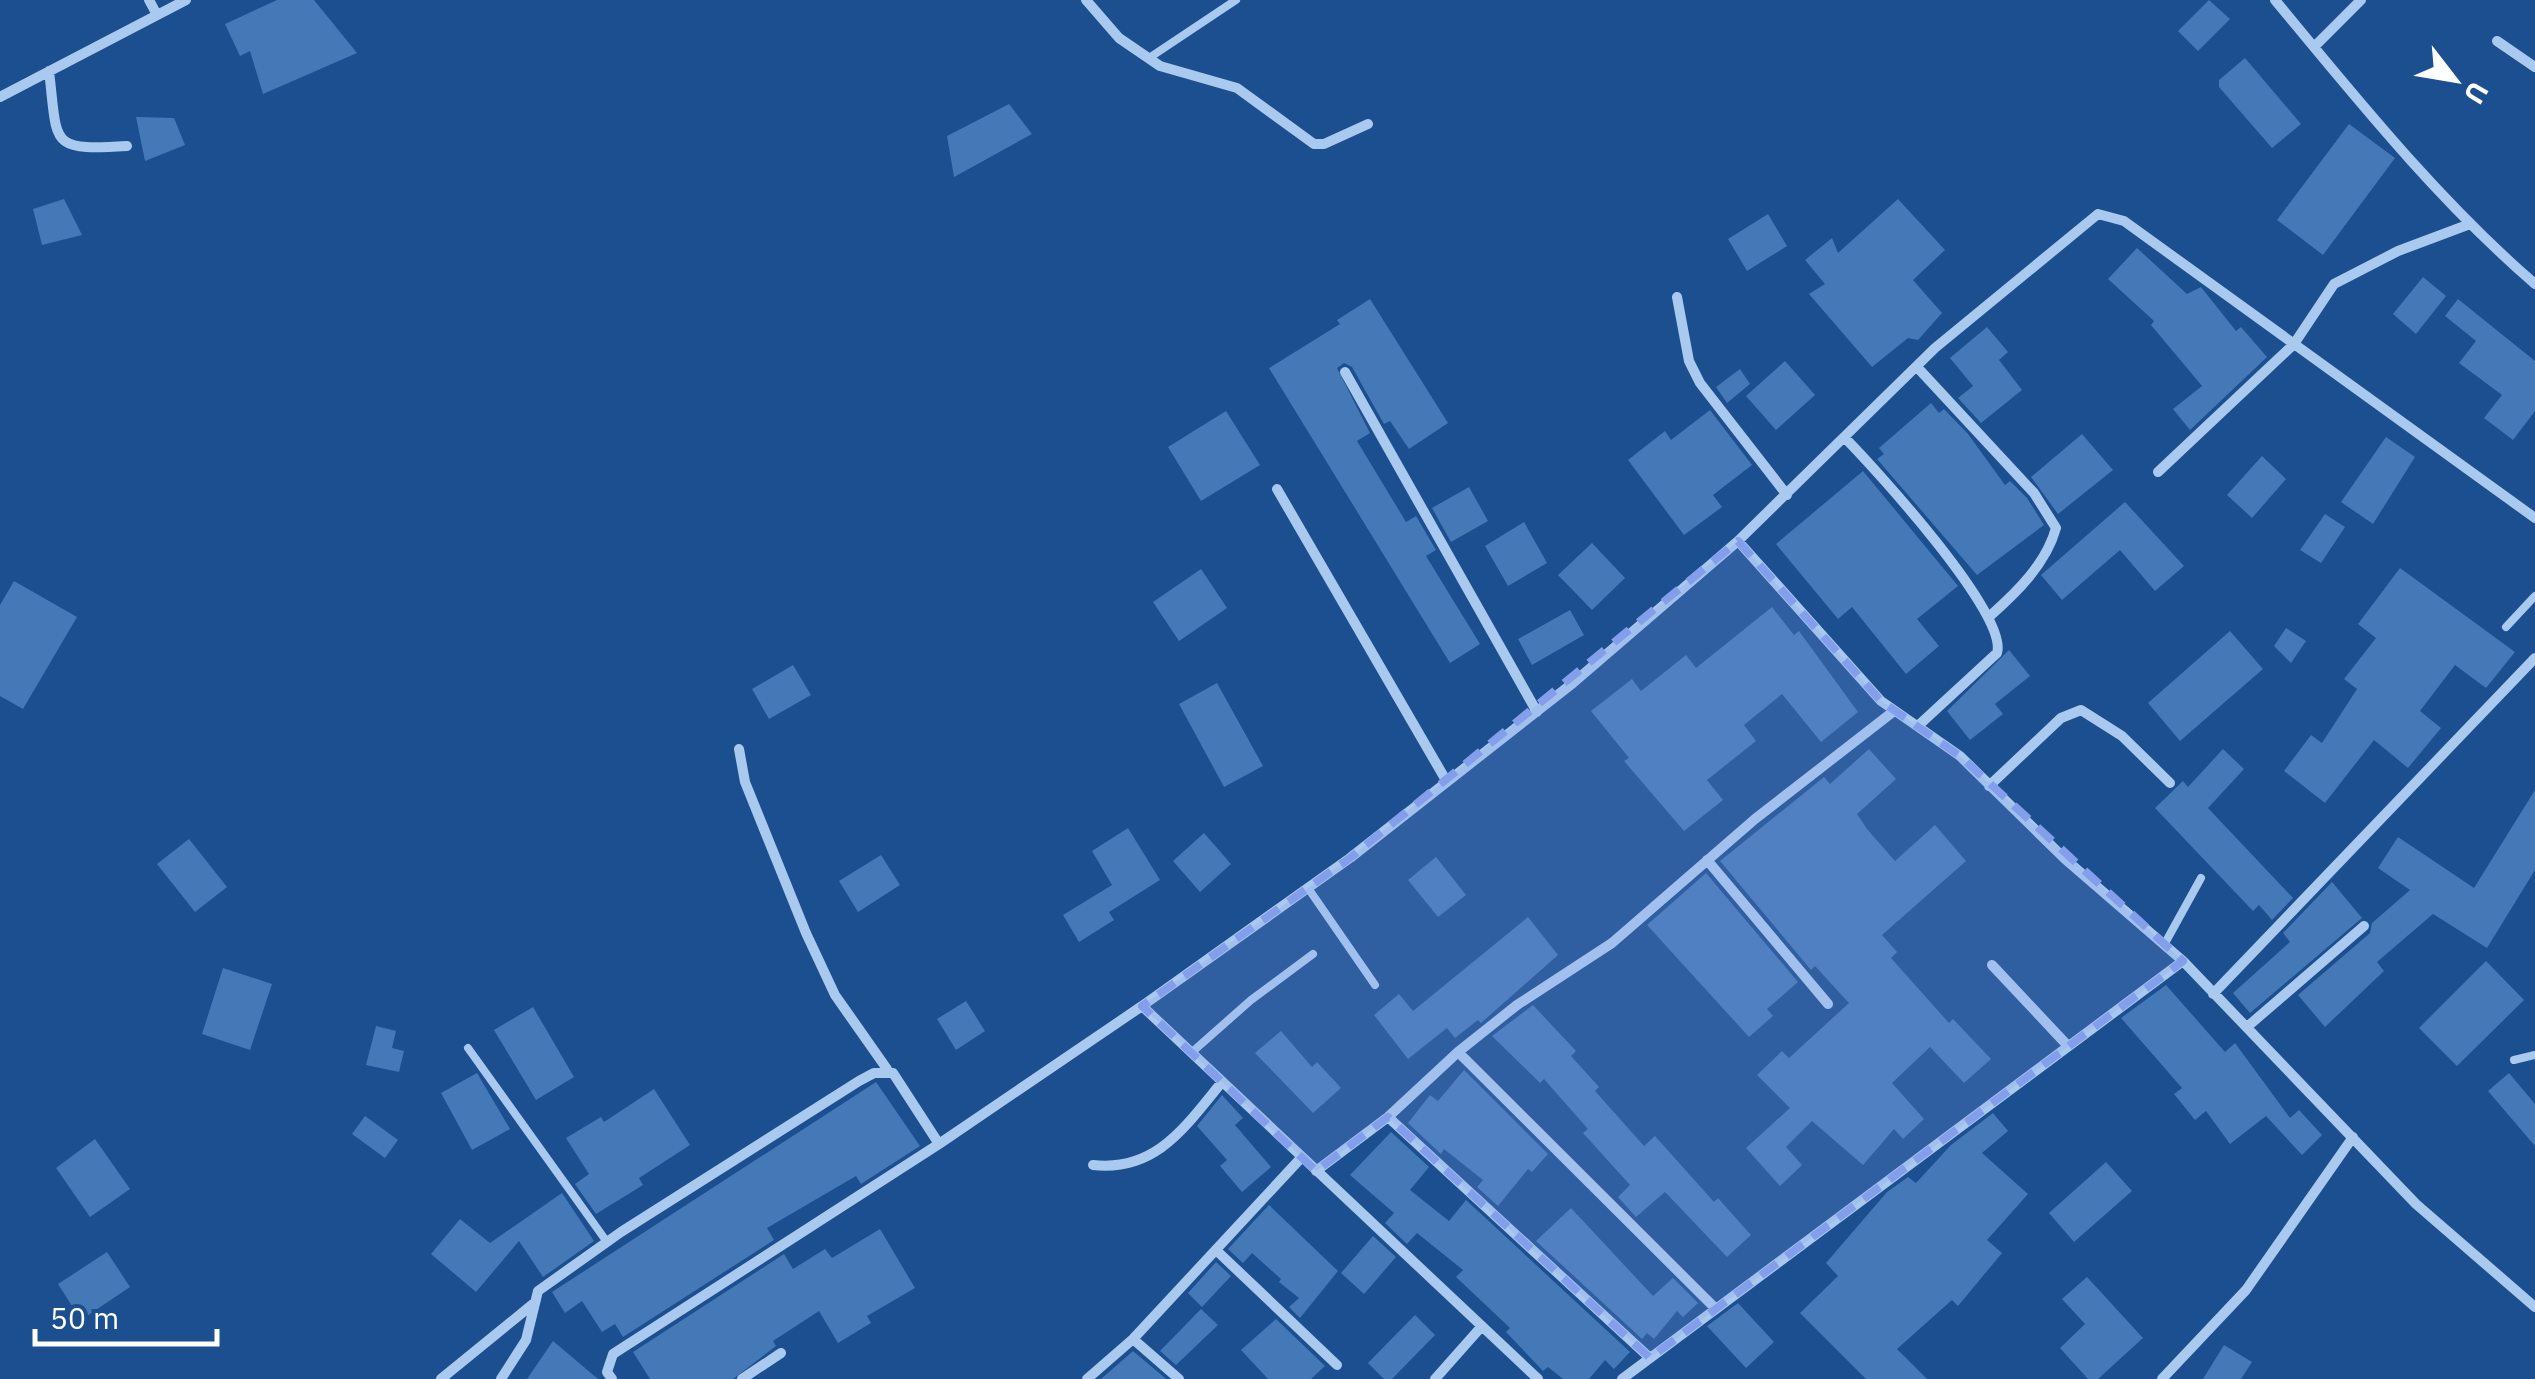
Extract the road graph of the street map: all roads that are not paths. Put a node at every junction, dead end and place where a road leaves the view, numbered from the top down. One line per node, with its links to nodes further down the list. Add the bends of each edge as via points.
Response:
1 (149, 0): 7 (street)
2 (186, 0): 7 (street)
3 (1086, 0): 10 (street, via 1119,38)
4 (1236, 0): 10 (lane)
5 (2275, 0): 9 (street)
6 (2360, 0): 9 (street)
7 (156, 14): 12 (street)
8 (2498, 41): 11 (street)
9 (2314, 47): 16 (street)
10 (1148, 58): 14 (street, via 1237,88 1314,144)
11 (2535, 67)
12 (50, 71): 13 (street); 15 (street, via 63,143 75,150)
13 (0, 96)
14 (1368, 124)
15 (127, 146)
16 (2470, 224): 17 (street); 19 (street, via 2334,284)
17 (2535, 284)
18 (1677, 297): 25 (street, via 1688,361 1700,383)
19 (2294, 344): 20 (street, via 2124,221 2098,214); 23 (street); 26 (street)
20 (1917, 367): 22 (street); 29 (street, via 2034,493 2056,528 2020,589)
21 (1345, 372): 33 (street)
22 (1847, 440): 25 (street); 29 (street, via 1889,483)
23 (2158, 472)
24 (1276, 489): 36 (street)
25 (1787, 495): 27 (street)
26 (2535, 518)
27 (1738, 541): 32 (street); 33 (street)
28 (2535, 596): 30 (lane)
29 (1990, 616): 34 (street, via 1999,636 1997,653)
30 (2506, 627)
31 (2535, 658): 48 (street)
32 (1894, 711): 34 (street); 39 (street)
33 (1537, 712): 36 (street)
34 (1920, 724): 38 (street)
35 (739, 749): 58 (street, via 745,782 806,933 835,995)
36 (1447, 782): 41 (street)
37 (2170, 782): 38 (street, via 2122,736 2080,710 2061,718)
38 (1988, 786): 43 (street)
39 (1707, 860): 49 (street); 54 (street, via 1612,943 1542,986)
40 (2202, 878): 43 (lane)
41 (1308, 888): 47 (lane); 50 (street)
42 (2364, 926): 51 (street)
43 (2164, 944): 45 (street)
44 (1314, 954): 55 (lane)
45 (2182, 961): 48 (street); 52 (street)
46 (1992, 966): 52 (street)
47 (1375, 985)
48 (2213, 994): 51 (street)
49 (1828, 1004)
50 (1142, 1006): 55 (street); 62 (street)
51 (2247, 1027): 61 (street)
52 (2068, 1046): 69 (street)
53 (468, 1048): 66 (lane)
54 (1458, 1052): 60 (street); 69 (street)
55 (1191, 1053): 59 (street)
56 (2535, 1055): 57 (lane)
57 (2514, 1060)
58 (887, 1069): 62 (street); 66 (street)
59 (1222, 1082): 63 (street); 64 (street, via 1148,1158 1119,1168)
60 (1388, 1117): 65 (street); 74 (street)
61 (2353, 1137): 70 (street, via 2416,1204); 85 (street, via 2268,1262)
62 (939, 1144): 78 (street, via 612,1354)
63 (1301, 1158): 65 (street); 67 (street)
64 (1093, 1165)
65 (1316, 1172): 71 (street)
66 (607, 1242): 68 (street, via 538,1291)
67 (1216, 1250): 72 (street); 75 (street)
68 (534, 1303): 76 (street); 77 (street, via 526,1340)
69 (1714, 1306): 74 (street)
70 (2535, 1306)
71 (1482, 1326): 82 (street); 83 (street)
72 (1133, 1339): 80 (street); 81 (street)
73 (781, 1353): 79 (street)
74 (1650, 1358): 84 (street)
75 (1337, 1365)
76 (441, 1379)
77 (502, 1379)
78 (612, 1379)
79 (742, 1379)
80 (1087, 1379)
81 (1179, 1379)
82 (1435, 1379)
83 (1538, 1379)
84 (1622, 1379)
85 (2162, 1379)

